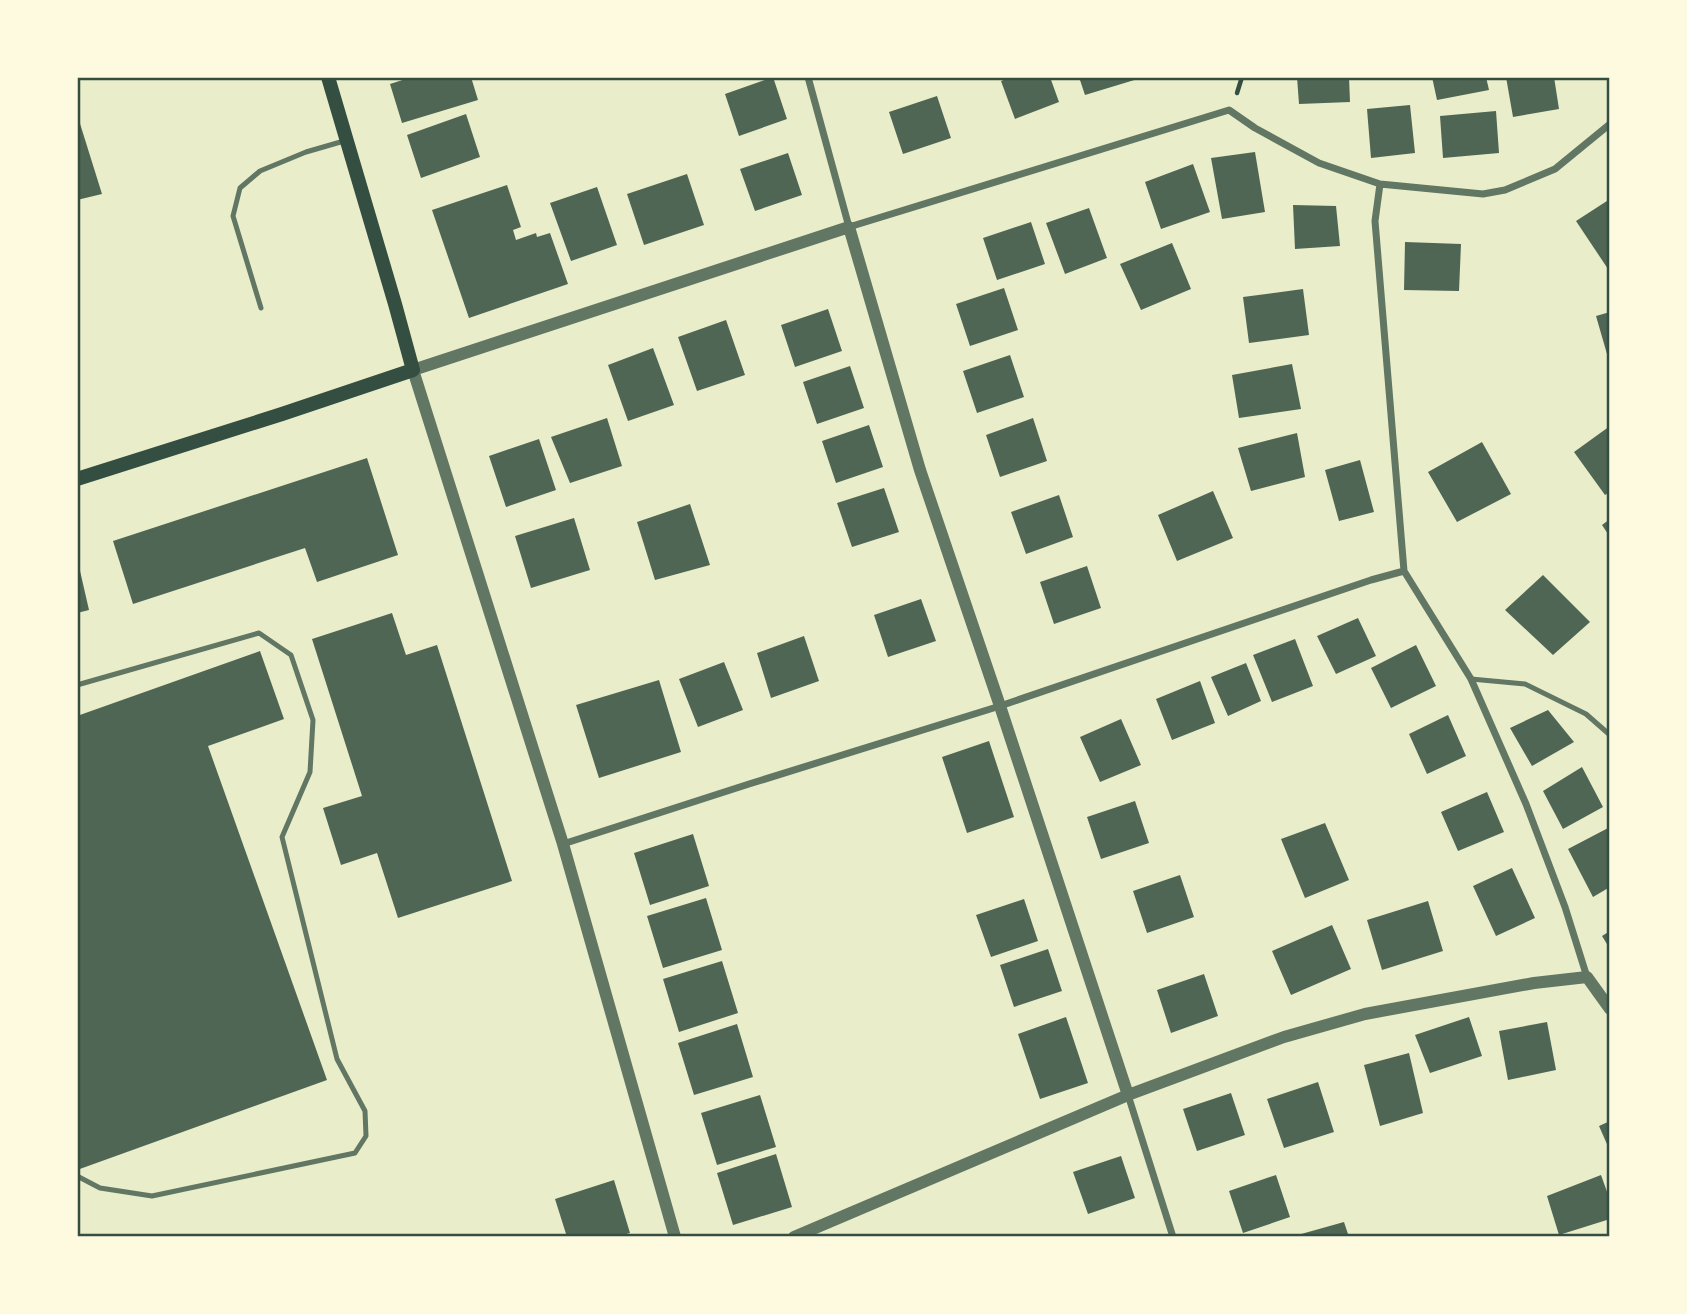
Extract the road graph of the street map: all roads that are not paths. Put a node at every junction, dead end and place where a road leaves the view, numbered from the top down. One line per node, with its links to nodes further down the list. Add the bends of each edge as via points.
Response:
1 (328, 77): 4 (main road)
2 (808, 77): 6 (street)
3 (1610, 124): 5 (street, via 1555,169 1505,190 1483,194)
4 (347, 140): 7 (lane, via 260,171 240,188 233,216); 8 (main road)
5 (1380, 184): 6 (street, via 1319,163 1229,110); 10 (street, via 1375,221)
6 (849, 227): 8 (street); 13 (street, via 920,470)
7 (261, 308)
8 (413, 370): 9 (main road); 15 (street)
9 (77, 479)
10 (1404, 571): 11 (street); 13 (street)
11 (1471, 679): 14 (lane, via 1525,684 1586,714); 16 (street, via 1527,804)
12 (77, 685): 19 (lane, via 259,633 291,655 313,720 310,772 282,837 337,1059 365,1111 366,1136 355,1153 152,1196 100,1188)
13 (1000, 706): 15 (street); 18 (street)
14 (1610, 735)
15 (562, 844): 20 (street)
16 (1587, 977): 17 (street); 18 (street, via 1364,1014 1284,1037)
17 (1610, 1009)
18 (1128, 1095): 21 (street); 22 (street)
19 (77, 1176)
20 (675, 1237)
21 (794, 1237)
22 (1173, 1237)

